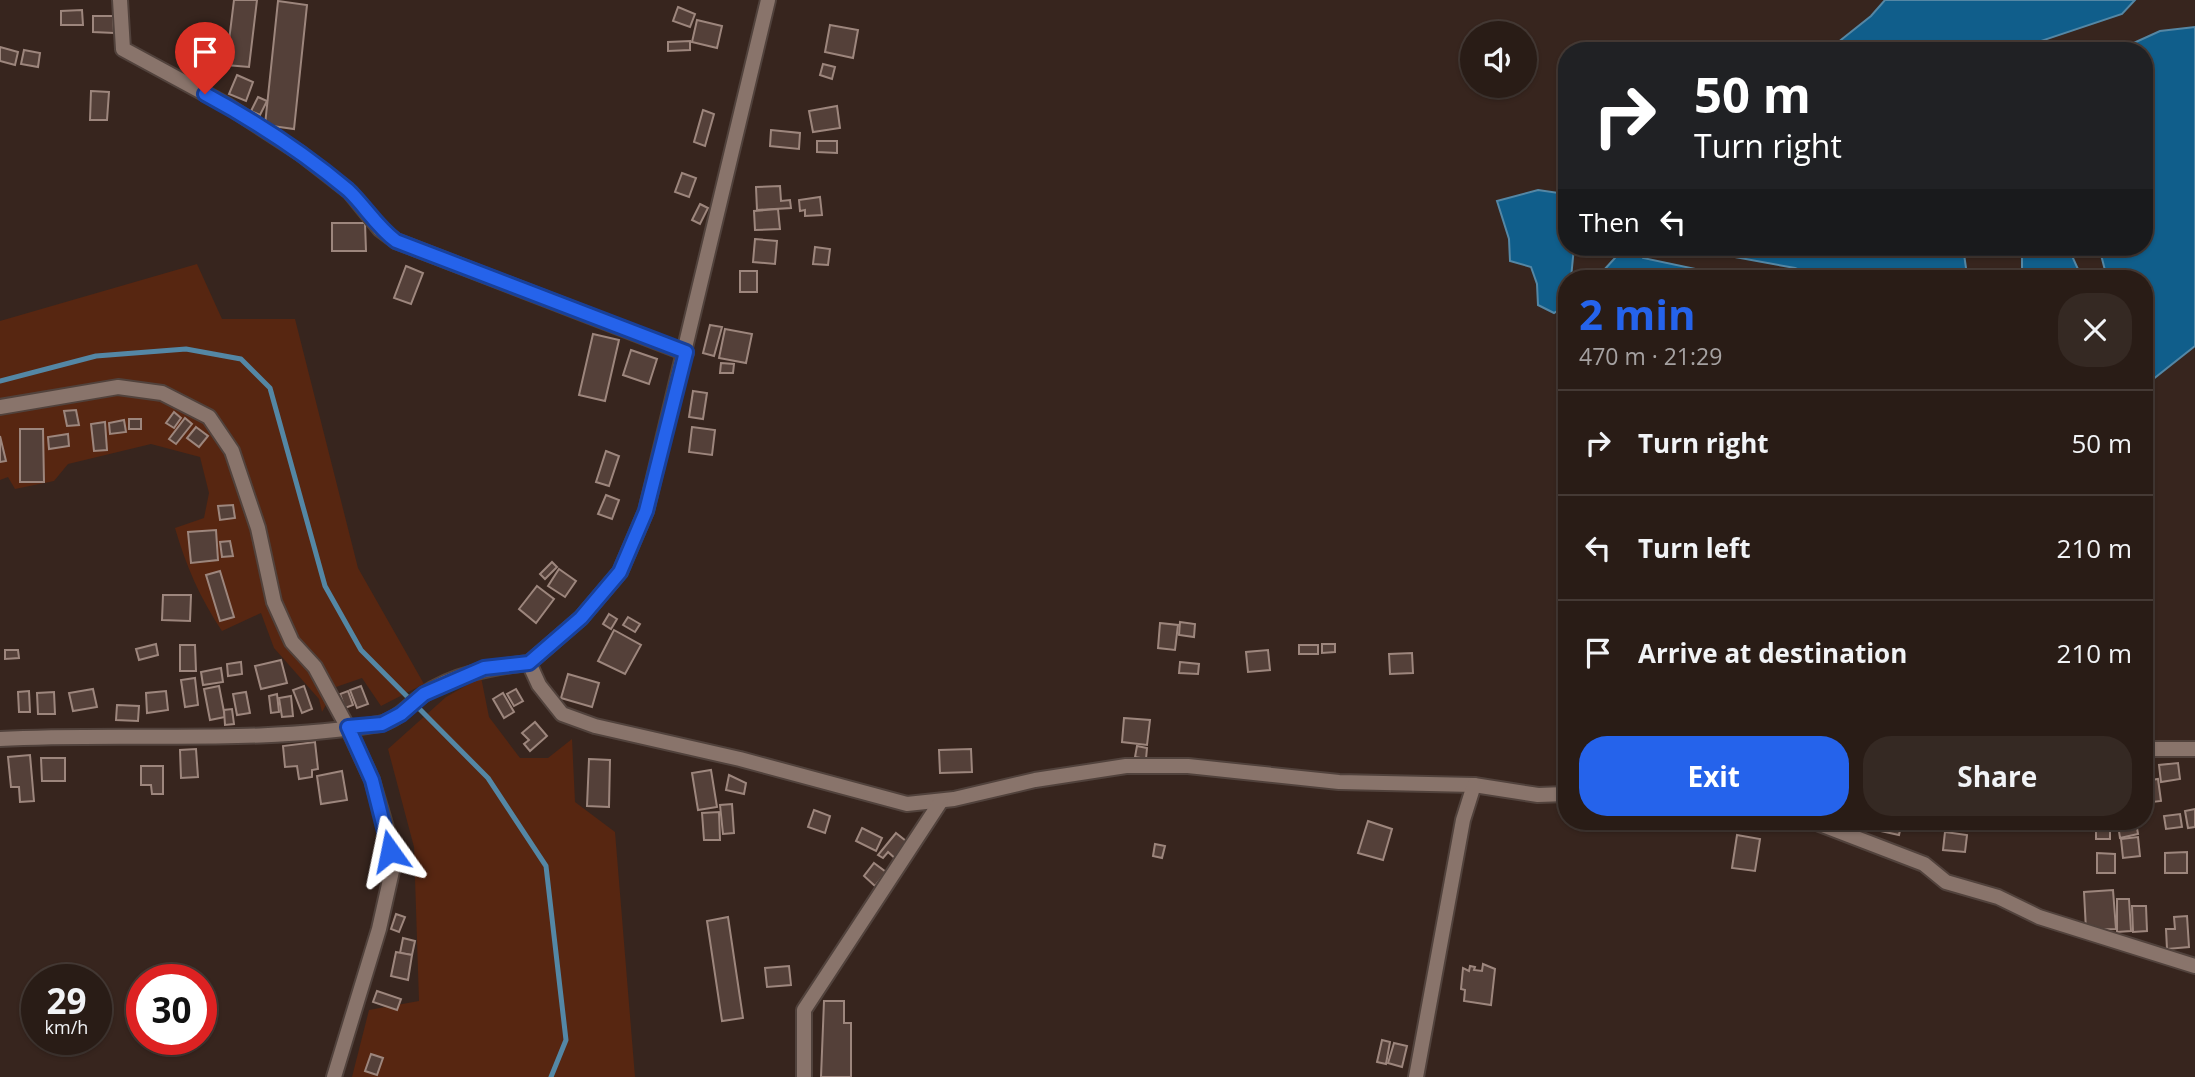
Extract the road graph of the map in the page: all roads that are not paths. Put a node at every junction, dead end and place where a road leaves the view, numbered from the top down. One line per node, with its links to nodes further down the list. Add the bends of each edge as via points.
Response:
1 (120, 0): 3 (street, via 123,50 228,106 300,153 350,192 396,241)
2 (768, 0): 3 (street)
3 (686, 352): 5 (street, via 646,511 620,572 581,618)
4 (0, 407): 6 (street, via 118,387 162,393 209,416 232,451 258,528 274,602 292,642 315,667)
5 (529, 663): 6 (street, via 484,668 424,694 382,724); 12 (street, via 539,685 562,714 595,726 740,758 907,804)
6 (348, 727): 7 (street, via 264,736); 15 (street, via 372,780 387,831 392,871)
7 (0, 739)
8 (2195, 748): 9 (street)
9 (2153, 749)
10 (1474, 785): 11 (street); 12 (street, via 1339,782 1188,766 1126,766); 17 (street, via 1463,820)
11 (1558, 794)
12 (941, 801): 16 (street, via 804,1010)
13 (1835, 830): 14 (street, via 1924,864 1946,882)
14 (2195, 966)
15 (334, 1077)
16 (804, 1077)
17 (1416, 1077)

